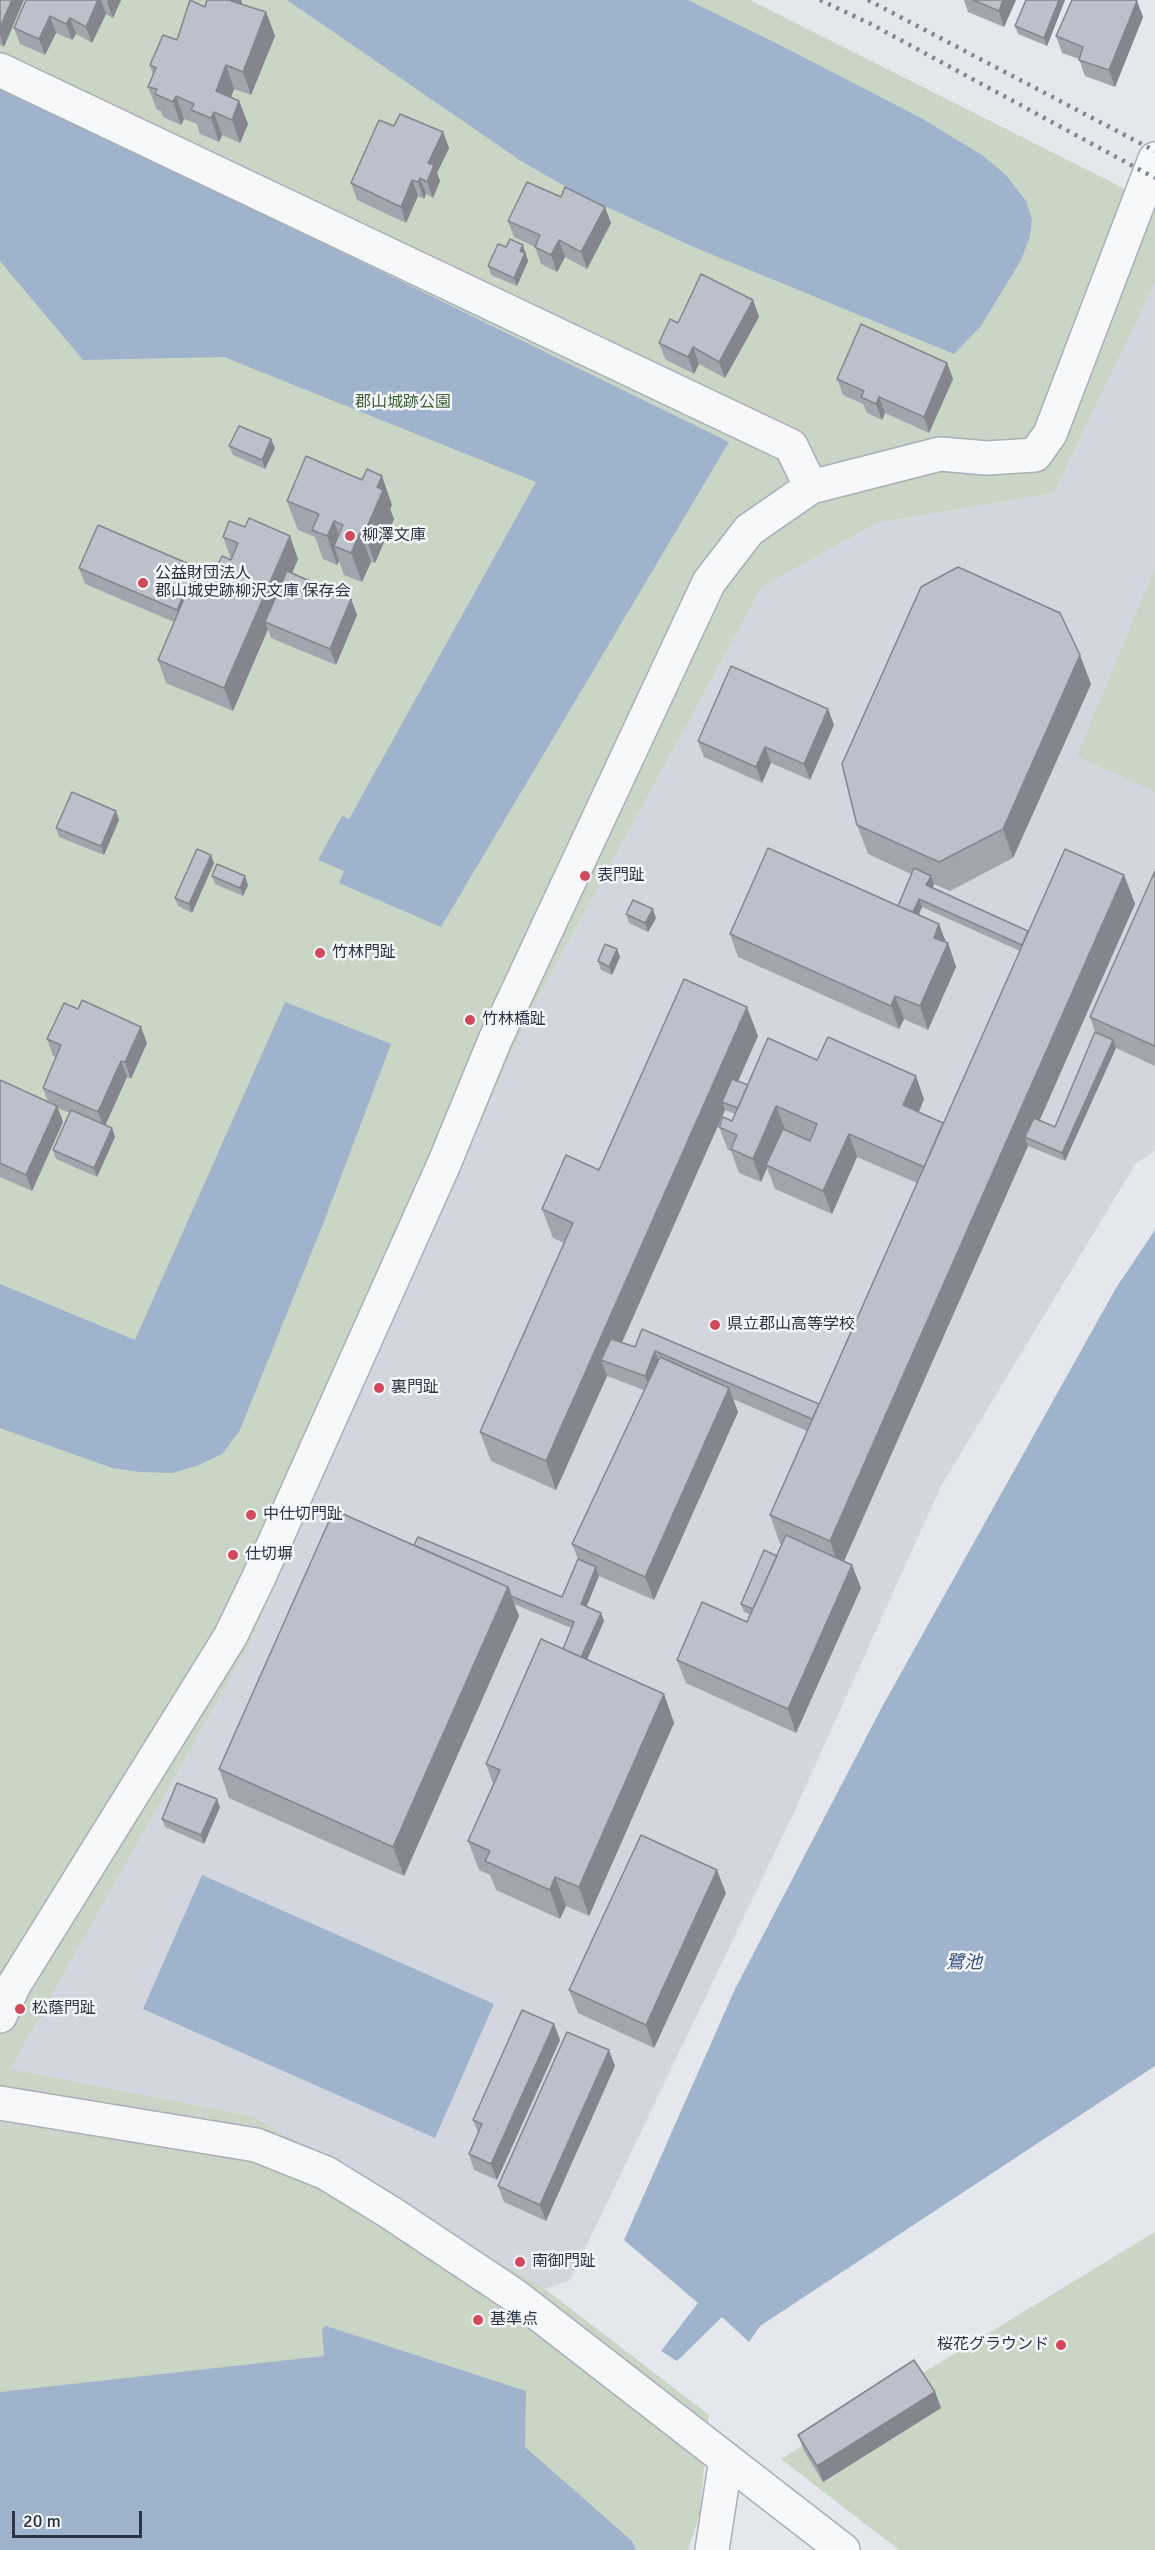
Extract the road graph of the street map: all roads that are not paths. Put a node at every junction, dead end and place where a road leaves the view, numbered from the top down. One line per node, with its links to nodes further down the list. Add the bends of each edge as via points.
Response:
1 (0, 70): 3 (street, via 791,446)
2 (1155, 159): 3 (street, via 1050,434 1035,455 987,458 940,454)
3 (811, 487): 4 (street, via 749,530 709,582 495,1040 444,1164 230,1636 14,1985)
4 (0, 2016)
5 (0, 2103): 6 (street, via 256,2145 326,2173 514,2295)
6 (726, 2460): 7 (street); 8 (street)
7 (712, 2550)
8 (843, 2550)

